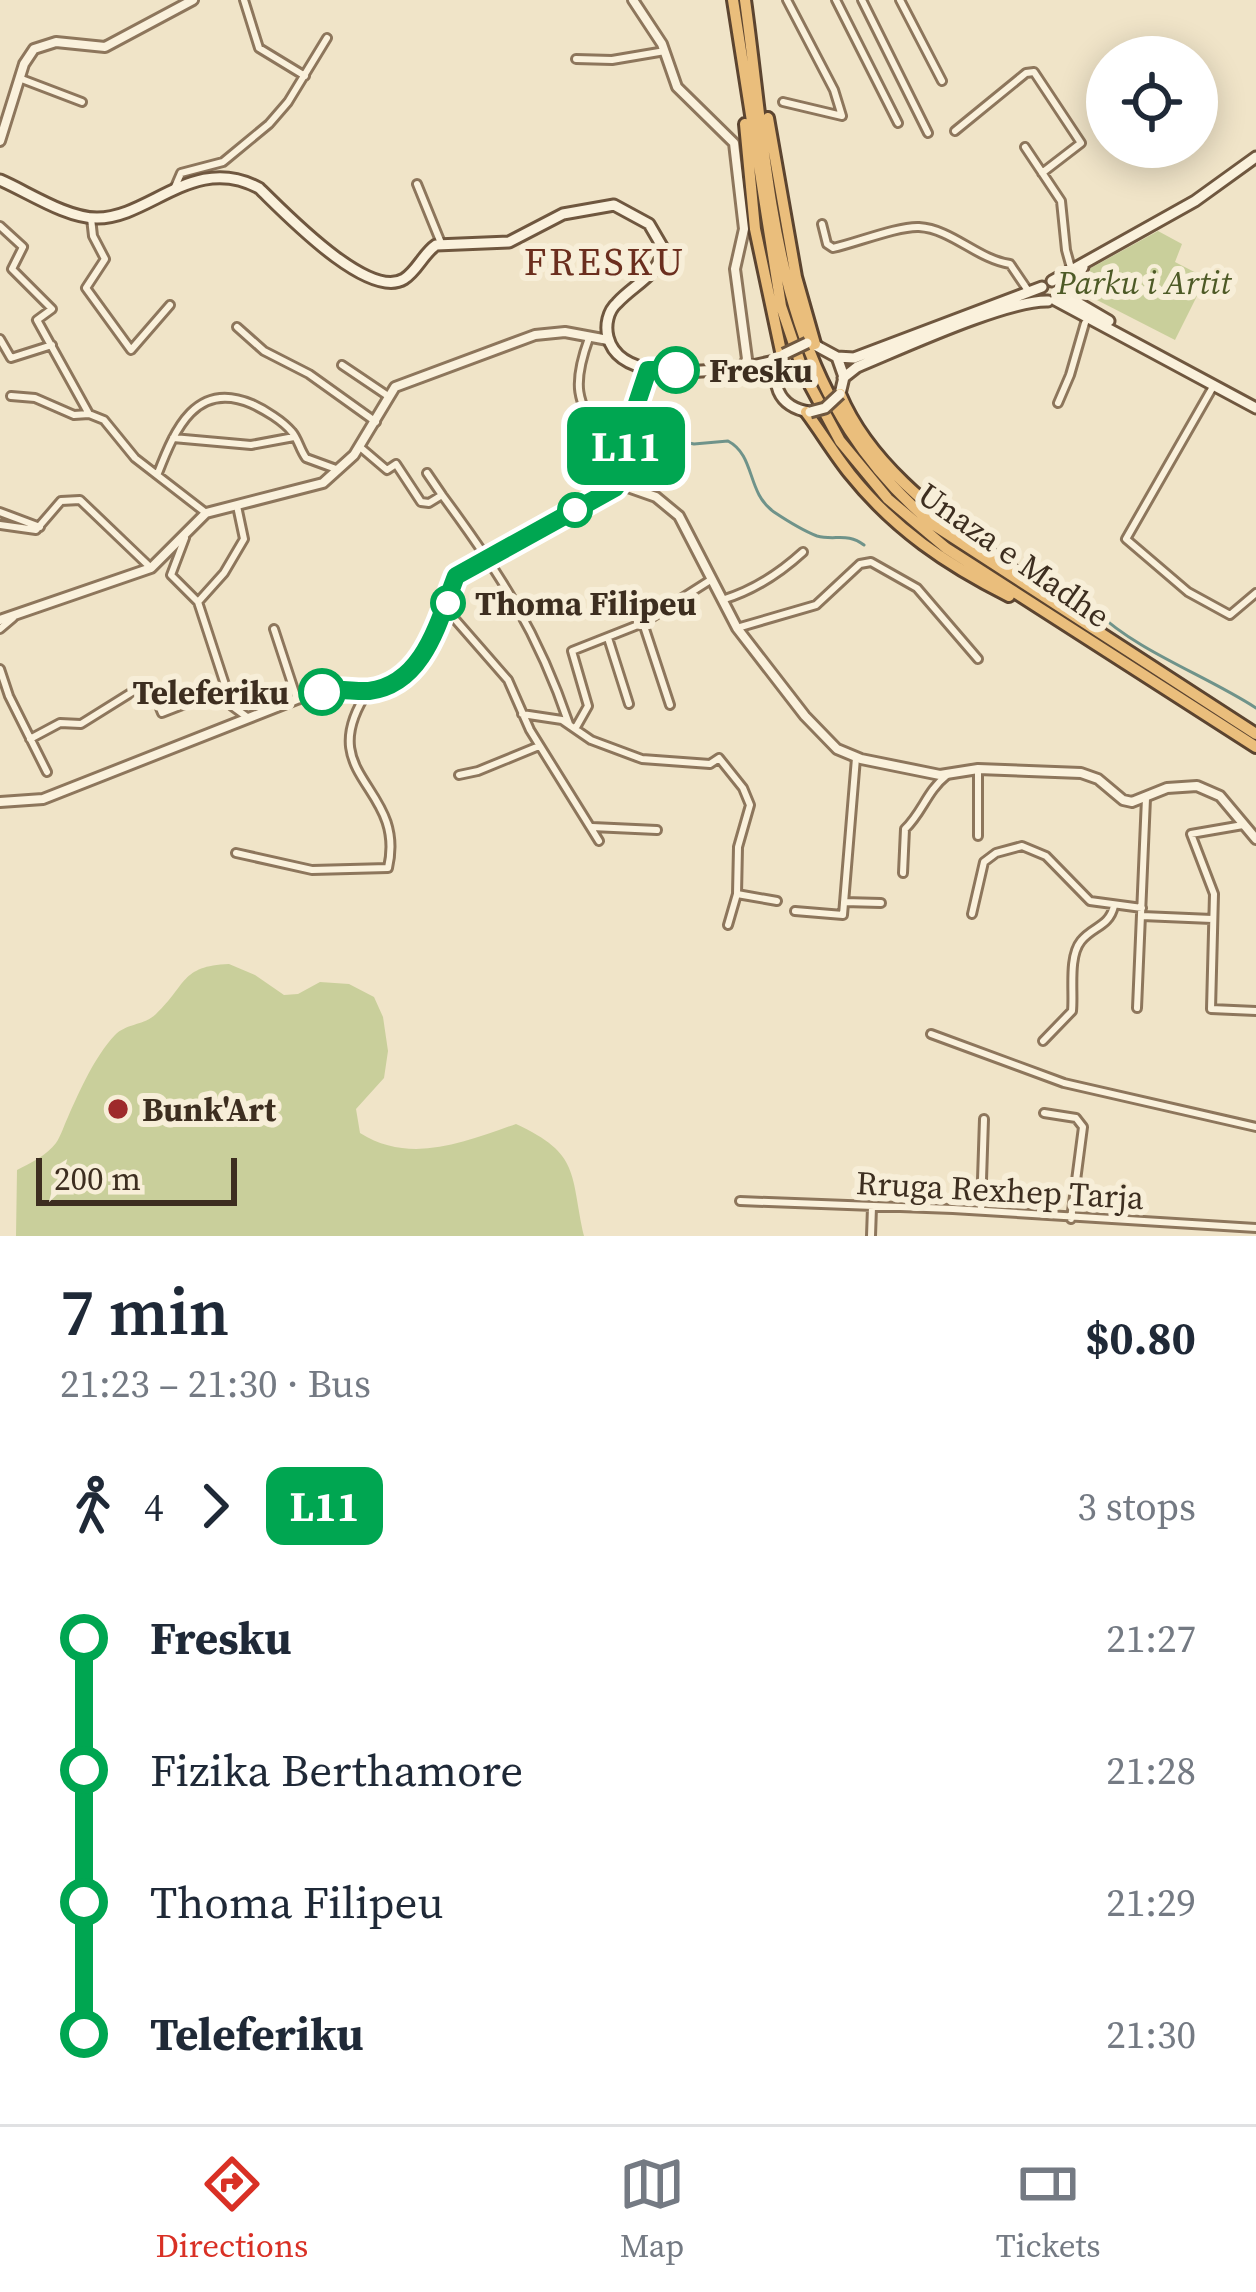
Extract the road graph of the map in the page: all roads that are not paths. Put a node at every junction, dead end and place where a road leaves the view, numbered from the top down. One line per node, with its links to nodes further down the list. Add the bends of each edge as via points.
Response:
1 (193, 0): 15 (street, via 105,47 38,46)
2 (244, 0): 14 (street, via 259,48)
3 (633, 0): 11 (street)
4 (733, 0): 16 (highway, Unaza e Madhe)
5 (745, 0): 12 (highway)
6 (787, 0): 19 (street, via 842,116)
7 (836, 0): 20 (street)
8 (862, 0): 22 (street)
9 (900, 0): 17 (street)
10 (327, 38): 14 (street)
11 (665, 52): 13 (street); 50 (street, via 677,87 734,143 744,229 735,269 747,359)
12 (752, 57): 45 (highway); 86 (highway, Unaza e Madhe, via 783,263 823,390 890,484)
13 (576, 59)
14 (305, 76): 29 (street, via 269,124 223,162 181,173)
15 (19, 78): 18 (street); 23 (street)
16 (744, 79): 47 (highway, via 749,192); 86 (highway, Unaza e Madhe, via 781,306 828,421 906,516)
17 (942, 82)
18 (82, 101)
19 (783, 102)
20 (898, 124)
21 (955, 130): 26 (street, via 1034,72 1081,143)
22 (928, 133)
23 (0, 141)
24 (1025, 147): 26 (street)
25 (1256, 157): 34 (main road)
26 (1042, 173): 35 (street, via 1061,201)
27 (0, 180): 30 (main road)
28 (418, 184): 33 (street)
29 (175, 187): 30 (main road); 33 (main road, via 225,179 253,184 333,254 383,282 403,279)
30 (91, 218): 38 (street, via 105,260 86,288 131,350)
31 (822, 224): 36 (street, via 832,248 913,227 944,234 1010,264)
32 (0, 226): 46 (street, via 22,247 12,269 52,309 37,320)
33 (441, 243): 44 (main road, via 508,242 589,207 641,217 661,238 662,258 612,308)
34 (1085, 264): 35 (main road); 39 (main road, via 1073,288)
35 (1073, 271): 37 (main road)
36 (1029, 292): 37 (main road); 48 (main road, via 856,357)
37 (1053, 292): 39 (main road); 52 (main road); 54 (main road)
38 (170, 305)
39 (1081, 305): 59 (main road)
40 (1084, 323): 58 (street)
41 (237, 328): 62 (street)
42 (589, 338): 44 (street); 57 (street, via 524,338); 66 (street, via 578,400 606,450)
43 (0, 339): 46 (street, via 10,358)
44 (608, 340): 51 (main road)
45 (815, 344): 47 (main road, bridge); 48 (main road)
46 (52, 345): 61 (street)
47 (782, 357): 50 (main road); 53 (main road)
48 (837, 357): 52 (main road)
49 (342, 365): 57 (street)
50 (739, 369): 51 (main road); 53 (main road)
51 (648, 370): 66 (street)
52 (844, 378): 55 (main road)
53 (775, 382): 60 (main road, via 787,404)
54 (1214, 385): 59 (main road); 82 (street, via 1126,538 1188,592 1230,615)
55 (840, 394): 60 (main road, bridge); 86 (highway, via 899,478)
56 (11, 396): 61 (street)
57 (388, 396): 62 (street)
58 (1058, 403)
59 (1256, 405)
60 (808, 412): 86 (highway, via 850,475 917,542 967,575)
61 (89, 414): 68 (street)
62 (376, 422): 65 (street)
63 (295, 437): 64 (street, via 251,445); 64 (street, via 258,407 220,396 198,406); 67 (street, via 306,458)
64 (173, 438): 68 (street)
65 (360, 447): 67 (street); 71 (street, via 387,470 396,464 425,504)
66 (626, 451): 70 (street)
67 (340, 470): 72 (street, via 322,483)
68 (158, 473): 74 (street)
69 (427, 473): 71 (street)
70 (619, 484): 79 (street); 81 (street, via 672,508)
71 (442, 495): 79 (street)
72 (237, 506): 74 (street); 84 (street, via 244,538)
73 (0, 512): 76 (street)
74 (206, 513): 77 (street)
75 (0, 524): 76 (street)
76 (40, 527): 80 (street, via 62,501 80,500)
77 (186, 534): 80 (street); 84 (street, via 170,572)
78 (803, 552): 83 (street)
79 (488, 558): 85 (street, via 456,576); 103 (street, via 550,664)
80 (151, 568): 88 (street)
81 (712, 579): 83 (street); 87 (street)
82 (1256, 593)
83 (722, 600): 89 (street)
84 (198, 602): 97 (street)
85 (446, 609): 94 (street, via 409,673); 100 (street, via 502,672)
86 (1059, 614): 101 (highway, Unaza e Madhe)
87 (643, 623): 91 (street); 99 (street)
88 (0, 624)
89 (737, 628): 92 (street, via 823,601 871,562 916,588); 108 (street, via 818,730)
90 (274, 629): 96 (street)
91 (608, 638): 98 (street); 103 (street, via 572,651 588,706)
92 (978, 659)
93 (0, 669): 95 (street)
94 (368, 691): 96 (street, via 336,688); 121 (street, via 347,736 356,772 388,818 388,868 312,870)
95 (4, 697): 105 (street)
96 (297, 699): 102 (street)
97 (231, 701): 102 (street); 105 (street, via 211,694 162,712 145,684 81,724 60,723)
98 (629, 704)
99 (670, 705)
100 (523, 714): 103 (street); 106 (street)
101 (1215, 715): 104 (highway, Unaza e Madhe); 107 (highway, Unaza e Madhe)
102 (247, 717): 114 (street, via 44,799)
103 (572, 726): 123 (street, via 642,759 719,758 750,806)
104 (1256, 731)
105 (31, 739): 110 (street)
106 (539, 746): 111 (street); 116 (street)
107 (1256, 750)
108 (856, 758): 112 (street); 125 (street)
109 (978, 769): 112 (street); 113 (street, via 1081,773 1123,800); 119 (street)
110 (47, 772)
111 (458, 775)
112 (950, 775): 122 (street, via 905,829)
113 (1146, 798): 115 (street, via 1177,786 1206,788); 129 (street)
114 (0, 802)
115 (1244, 825): 118 (street); 131 (street, via 1191,834 1214,894)
116 (592, 826): 117 (street); 120 (street)
117 (658, 830)
118 (1255, 835)
119 (978, 836)
120 (599, 842)
121 (236, 853)
122 (903, 873)
123 (737, 894): 124 (street); 132 (street)
124 (777, 901)
125 (844, 902): 126 (street); 128 (street, via 843,915)
126 (881, 903)
127 (1114, 906): 129 (street); 130 (street, via 1090,901 1046,856 1022,846 984,862); 136 (street, via 1108,922 1081,941 1072,1011)
128 (795, 911)
129 (1142, 912): 131 (street); 133 (street)
130 (972, 914)
131 (1212, 919): 134 (street, via 1211,1009)
132 (728, 925)
133 (1137, 1008)
134 (1256, 1011)
135 (931, 1034): 139 (street, via 1063,1083)
136 (1043, 1041)
137 (1044, 1112): 143 (street, via 1084,1127)
138 (984, 1119): 142 (street)
139 (1256, 1127)
140 (740, 1201): 141 (street, Rruga Rexhep Tarja)
141 (872, 1207): 142 (street, Rruga Rexhep Tarja); 145 (street)
142 (981, 1210): 143 (street, Rruga Rexhep Tarja)
143 (1071, 1219): 144 (street, Rruga Rexhep Tarja)
144 (1256, 1228)
145 (871, 1236)

